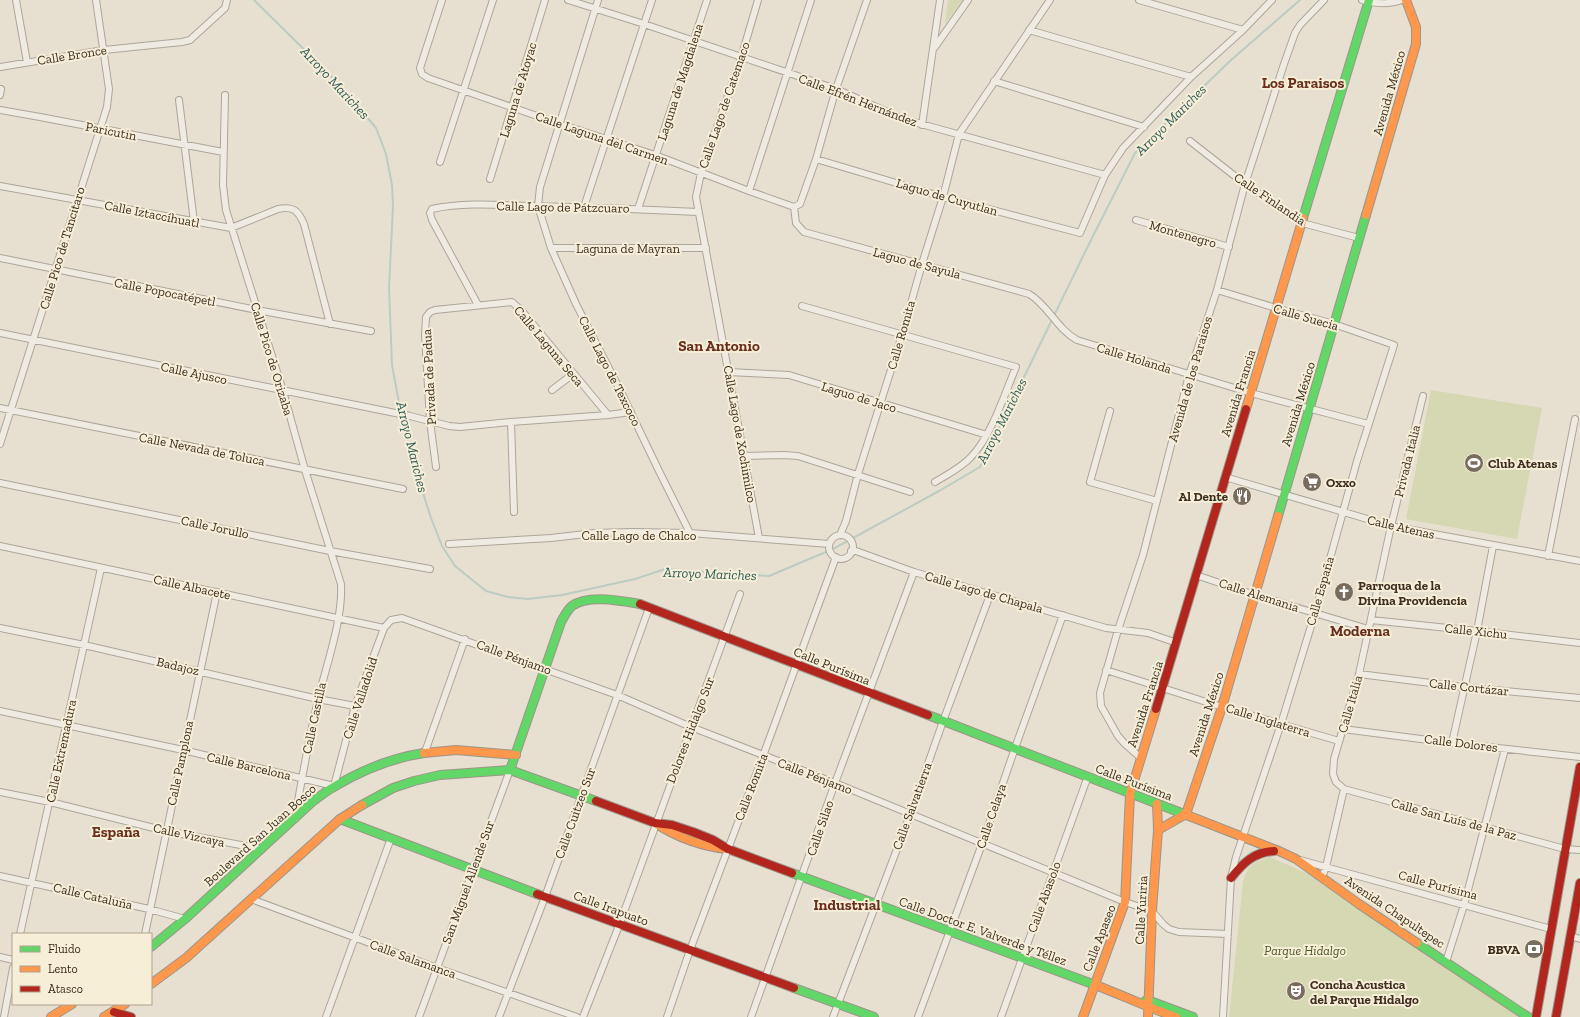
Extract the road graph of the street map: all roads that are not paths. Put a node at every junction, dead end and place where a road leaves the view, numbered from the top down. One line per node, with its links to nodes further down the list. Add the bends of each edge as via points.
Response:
1 (16, 0): 31 (street)
2 (96, 0): 29 (street, Calle Pico de Tancitaro)
3 (227, 0): 29 (street, Calle Bronce, via 225,8 190,40)
4 (442, 0): 37 (street, Calle Laguna del Carmen, via 420,68 428,78)
5 (493, 0): 37 (street)
6 (545, 0): 40 (street, Laguna de Atoyac)
7 (568, 0): 23 (street, Calle Efrén Hernández)
8 (598, 0): 23 (street)
9 (652, 0): 24 (street)
10 (707, 0): 27 (street, Laguna de Magdalena)
11 (758, 0): 30 (street, Calle Lago de Catemaco)
12 (811, 0): 33 (street)
13 (867, 0): 36 (street)
14 (940, 0): 28 (street)
15 (968, 0): 28 (street)
16 (1050, 0): 25 (street, Calle Romita)
17 (1139, 0): 26 (street)
18 (1272, 0): 26 (street)
19 (1324, 0): 57 (street, Avenida de los Paraisos, via 1295,33)
20 (1402, 0): 22 (street, via 1389,4)
21 (1406, 0): 71 (street, Avenida México, via 1415,20 1416,44)
22 (1366, 1): 69 (street, Avenida Francia)
23 (595, 9): 24 (street, Calle Efrén Hernández); 42 (street)
24 (644, 24): 27 (street, Calle Efrén Hernández); 47 (street)
25 (1029, 30): 34 (street); 35 (street, Calle Romita)
26 (1243, 30): 34 (street)
27 (693, 42): 30 (street, Calle Efrén Hernández); 51 (street, Laguna de Magdalena)
28 (934, 48): 43 (street)
29 (104, 50): 31 (street, Calle Bronce); 45 (street, Calle Pico de Tancitaro, via 109,98)
30 (741, 58): 33 (street, Calle Efrén Hernández); 54 (street, Calle Lago de Catemaco)
31 (27, 62): 32 (street, Calle Bronce)
32 (0, 66)
33 (787, 73): 36 (street, Calle Efrén Hernández); 59 (street)
34 (1191, 76): 44 (street)
35 (994, 81): 44 (street); 46 (street, Calle Romita)
36 (836, 89): 43 (street, Calle Efrén Hernández); 52 (street)
37 (463, 90): 40 (street, Calle Laguna del Carmen); 53 (street)
38 (225, 96): 50 (street, Calle Pico de Orizaba)
39 (179, 100): 49 (street)
40 (512, 108): 42 (street, Calle Laguna del Carmen); 56 (street, Laguna de Atoyac)
41 (0, 110): 45 (street, Paricutin)
42 (560, 124): 47 (street, Calle Laguna del Carmen); 62 (street, via 540,187)
43 (922, 125): 46 (street, Calle Efrén Hernández)
44 (1144, 127): 55 (street, via 1120,152)
45 (100, 129): 49 (street, Paricutin); 61 (street, Calle Pico de Tancitaro)
46 (959, 134): 55 (street, Calle Efrén Hernández); 60 (street, Calle Romita)
47 (606, 139): 51 (street, Calle Laguna del Carmen); 63 (street)
48 (1190, 141): 57 (street, Calle Finlandia)
49 (184, 145): 50 (street, Paricutin); 68 (street)
50 (223, 152): 70 (street, Calle Pico de Orizaba, via 223,198)
51 (655, 156): 54 (street, Calle Laguna del Carmen); 65 (street, Laguna de Magdalena)
52 (816, 159): 60 (street, Laguo de Cuyutlan); 64 (street, via 800,204)
53 (440, 162)
54 (701, 173): 59 (street, Calle Laguna del Carmen); 66 (street, Calle Lago de Catemaco, via 696,197)
55 (1105, 175): 60 (street, Laguo de Cuyutlan, via 1080,233)
56 (490, 179)
57 (1245, 184): 69 (street, Calle Finlandia); 72 (street, Avenida de los Paraisos)
58 (0, 186): 61 (street, Calle Iztaccíhuatl)
59 (749, 191): 64 (street, Calle Laguna del Carmen)
60 (943, 197): 76 (street, Calle Romita)
61 (77, 199): 68 (street, Calle Iztaccíhuatl); 77 (street, Calle Pico de Tancitaro)
62 (538, 206): 63 (street, Calle Lago de Pátzcuaro); 73 (street, Calle Lago de Texcoco); 79 (street, Calle Lago de Pátzcuaro, via 440,207 430,211 432,220)
63 (584, 207): 65 (street, Calle Lago de Pátzcuaro)
64 (794, 207): 76 (street, Laguo de Sayula, via 796,223 804,232)
65 (638, 209): 66 (street, Calle Lago de Pátzcuaro)
66 (698, 212): 74 (street, Calle Lago de Xochimilco)
67 (1136, 220): 72 (street, Montenegro)
68 (194, 222): 70 (street, Calle Iztaccíhuatl)
69 (1302, 223): 71 (street, Calle Finlandia); 81 (street, Avenida Francia)
70 (231, 228): 82 (street, Calle Pico de Orizaba); 84 (street, via 278,209 290,208 300,215)
71 (1358, 238): 85 (street, Avenida México)
72 (1229, 247): 78 (street, Avenida de los Paraisos)
73 (551, 248): 74 (street, Laguna de Mayran); 103 (street, Calle Lago de Texcoco, via 576,304)
74 (706, 248): 91 (street, Calle Lago de Xochimilco)
75 (0, 258): 77 (street, Calle Popocatépetl)
76 (922, 264): 83 (street, Laguo de Sayula, via 1029,294); 88 (street, Calle Romita)
77 (55, 270): 82 (street, Calle Popocatépetl); 89 (street, Calle Pico de Tancitaro)
78 (1217, 290): 81 (street, Calle Suecia); 93 (street, Avenida de los Paraisos)
79 (478, 305): 92 (street, Calle Laguna Seca, via 514,303); 106 (street, Privada de Padua, via 435,310 426,317)
80 (802, 306): 88 (street)
81 (1276, 308): 85 (street, Calle Suecia); 96 (street, Avenida Francia)
82 (257, 310): 84 (street, Calle Popocatépetl); 95 (street, Calle Pico de Orizaba)
83 (1049, 314): 93 (street, Calle Holanda, via 1062,329 1077,340)
84 (330, 324): 86 (street, Calle Popocatépetl)
85 (1334, 324): 90 (street, Calle Suecia); 100 (street, Avenida México)
86 (371, 331)
87 (0, 333): 89 (street, Calle Ajusco)
88 (902, 335): 98 (street, Calle Romita); 109 (street, via 1016,367)
89 (34, 340): 95 (street, Calle Ajusco); 101 (street, Calle Pico de Tancitaro)
90 (1394, 345): 108 (street, Calle España)
91 (729, 372): 98 (street, Laguo de Jaco, via 789,375); 111 (street, Calle Lago de Xochimilco)
92 (573, 374): 94 (street); 104 (street, Calle Laguna Seca)
93 (1189, 375): 96 (street, Calle Holanda); 121 (street, Avenida de los Paraisos)
94 (552, 390)
95 (283, 391): 106 (street, Calle Ajusco); 113 (street, Calle Pico de Orizaba)
96 (1251, 393): 100 (street, Calle Holanda); 115 (street, Avenida Francia)
97 (1423, 396): 124 (street, Privada Italia)
98 (881, 403): 109 (street, Laguo de Jaco); 114 (street, Calle Romita)
99 (0, 408): 101 (street, Calle Nevada de Toluca)
100 (1309, 409): 108 (street, Calle Holanda); 120 (street, Avenida México)
101 (11, 410): 110 (street, Calle Pico de Tancitaro); 113 (street, Calle Nevada de Toluca)
102 (1110, 411): 121 (street, via 1090,482)
103 (631, 412): 104 (street, Calle Ajusco); 125 (street, Calle Lago de Texcoco)
104 (608, 415): 107 (street, Calle Ajusco)
105 (1574, 419): 135 (street)
106 (430, 421): 107 (street, Calle Ajusco, via 460,428); 112 (street, Privada de Padua)
107 (511, 422): 122 (street)
108 (1368, 424): 123 (street, Calle España)
109 (987, 435): 116 (street, via 971,458)
110 (0, 444)
111 (744, 456): 114 (street, via 798,456); 127 (street, Calle Lago de Xochimilco)
112 (436, 467)
113 (305, 470): 118 (street, Calle Nevada de Toluca); 133 (street, Calle Pico de Orizaba)
114 (858, 474): 119 (street); 126 (street, Calle Romita)
115 (1225, 477): 120 (street, Calle Atenas); 140 (street, Avenida Francia)
116 (935, 482)
117 (0, 483): 133 (street, Calle Jorullo)
118 (403, 489)
119 (910, 492)
120 (1284, 495): 123 (street, Calle Atenas); 144 (street, Avenida México)
121 (1157, 501): 153 (street, Avenida de los Paraisos, via 1143,555)
122 (514, 512)
123 (1342, 512): 124 (street, Calle Atenas); 146 (street, Calle España)
124 (1391, 526): 131 (street, Calle Atenas); 149 (street, Calle Italia)
125 (690, 533): 127 (street, Calle Lago de Chalco); 128 (street, Calle Lago de Chalco, via 594,533)
126 (840, 535): 129 (street, via 832,539); 132 (street, via 848,538)
127 (759, 538): 129 (street, Calle Lago de Chalco)
128 (449, 544)
129 (829, 545): 134 (street)
130 (0, 546): 137 (street, Calle Albacete)
131 (1493, 546): 135 (street, Calle Atenas); 154 (street)
132 (852, 549): 134 (street, via 846,557); 139 (street, Calle Lago de Chapala)
133 (330, 551): 138 (street, Calle Jorullo); 148 (street, Calle Pico de Orizaba, via 341,584)
134 (834, 556): 160 (street, Calle Romita)
135 (1548, 556): 136 (street, Calle Atenas)
136 (1580, 561)
137 (101, 568): 141 (street, Calle Albacete); 159 (street, Calle Extremadura)
138 (430, 569)
139 (914, 572): 143 (street, Calle Lago de Chapala); 167 (street, Calle Silao)
140 (1196, 575): 144 (street, Calle Alemania); 157 (street, Avenida Francia)
141 (217, 592): 148 (street, Calle Albacete); 163 (street, Calle Pamplona)
142 (740, 594): 155 (street, Dolores Hidalgo Sur)
143 (990, 595): 147 (street, Calle Lago de Chapala); 174 (street, Calle Salvatierra)
144 (1255, 595): 146 (street, Calle Alemania); 172 (street, Avenida México)
145 (649, 608): 155 (street, Calle Purísima); 161 (street, Calle Purísima, via 627,602 603,600 572,606 561,622); 168 (street, Calle Cuitzeo Sur)
146 (1315, 613): 152 (street, Calle Alemania); 176 (street, Calle España)
147 (1063, 615): 153 (street, Calle Lago de Chapala); 181 (street, Calle Celaya)
148 (338, 619): 151 (street, Calle Albacete); 170 (street, Calle Castilla)
149 (1371, 620): 152 (street, Calle Italia); 154 (street, Calle Xichu)
150 (0, 628): 159 (street, Badajoz)
151 (384, 628): 156 (street, Calle Pénjamo, via 390,620 402,618); 171 (street, Calle Valladolid)
152 (1368, 629): 164 (street, Calle Italia)
153 (1118, 630): 157 (street, via 1148,633); 162 (street, Avenida de los Paraisos)
154 (1477, 630): 158 (street, Calle Xichu); 165 (street)
155 (725, 638): 160 (street, Calle Purísima); 177 (street, Dolores Hidalgo Sur)
156 (465, 639): 161 (street, Calle Pénjamo); 184 (street)
157 (1177, 643): 166 (street, Avenida Francia)
158 (1580, 643)
159 (84, 645): 163 (street, Badajoz); 175 (street, Calle Extremadura)
160 (795, 664): 167 (street, Calle Purísima); 186 (street, Calle Romita)
161 (545, 668): 168 (street, Calle Pénjamo); 185 (street, Calle Purísima)
162 (1106, 670): 166 (street, Calle Inglaterra); 188 (street, Avenida de los Paraisos, via 1100,692 1101,706 1118,736)
163 (201, 671): 170 (street, Badajoz); 183 (street, Calle Pamplona)
164 (1358, 674): 165 (street, Calle Cortázar); 178 (street, Calle Italia)
165 (1463, 687): 169 (street, Calle Cortázar); 180 (street)
166 (1163, 688): 172 (street, Calle Inglaterra); 188 (street, Avenida Francia)
167 (868, 693): 174 (street, Calle Purísima); 193 (street, Calle Silao)
168 (617, 695): 177 (street, Calle Pénjamo); 198 (street, Calle Cuitzeo Sur)
169 (1580, 698)
170 (318, 699): 171 (street, Badajoz); 192 (street, Calle Castilla)
171 (355, 706): 194 (street, Calle Valladolid)
172 (1222, 707): 176 (street, Calle Inglaterra); 201 (street, Avenida México)
173 (0, 711): 175 (street, Calle Barcelona)
174 (942, 721): 181 (street, Calle Purísima); 202 (street, Calle Salvatierra)
175 (66, 724): 183 (street, Calle Barcelona); 199 (street, Calle Extremadura)
176 (1281, 724): 179 (street, Calle Inglaterra); 209 (street, Calle España)
177 (691, 727): 186 (street, Calle Pénjamo); 205 (street, Dolores Hidalgo Sur)
178 (1343, 729): 179 (street, Calle Italia); 180 (street, Calle Dolores)
179 (1339, 741): 195 (street, Calle Italia, via 1333,774 1336,782)
180 (1452, 743): 182 (street, Calle Dolores)
181 (1015, 748): 191 (street, Calle Purísima); 211 (street, Calle Celaya)
182 (1505, 748): 187 (street, Calle Dolores); 206 (street)
183 (183, 750): 192 (street, Calle Barcelona); 208 (street, Calle Pamplona)
184 (425, 752): 185 (street, Boulevard San Juan Bosco, via 450,750); 194 (street, Boulevard San Juan Bosco, via 372,767)
185 (516, 755): 190 (street, Calle Purísima)
186 (763, 756): 193 (street, Calle Pénjamo); 213 (street, Calle Romita)
187 (1580, 756)
188 (1141, 758): 197 (street, Avenida Francia)
189 (1580, 767): 214 (street)
190 (510, 770): 198 (street, Calle Doctor E. Valverde y Téllez); 204 (street, via 440,775 414,781 393,788); 219 (street, San Miguel Allende Sur)
191 (1088, 776): 197 (street, Calle Purísima); 220 (street, Calle Abasolo)
192 (302, 778): 194 (street, Calle Barcelona); 203 (street, Calle Castilla)
193 (835, 784): 202 (street, Calle Pénjamo); 222 (street, Calle Silao)
194 (334, 786): 203 (street, Boulevard San Juan Bosco)
195 (1344, 789): 206 (street, Calle San Luís de la Paz); 218 (street)
196 (0, 792): 199 (street, Calle Vizcaya)
197 (1130, 794): 200 (street, Calle Purísima); 229 (street, Calle Apaseo)
198 (581, 796): 205 (street, Calle Doctor E. Valverde y Téllez); 227 (street, Calle Cuitzeo Sur)
199 (50, 802): 208 (street, Calle Vizcaya); 225 (street, Calle Extremadura)
200 (1157, 804): 201 (street, Calle Purísima); 207 (street, Calle Yuriria)
201 (1186, 814): 207 (street); 209 (street, Calle Purísima)
202 (910, 815): 211 (street, Calle Pénjamo); 230 (street, Calle Salvatierra)
203 (295, 819): 212 (street, Boulevard San Juan Bosco)
204 (340, 819): 210 (street, Calle Irapuato); 228 (street)
205 (656, 822): 213 (street, Calle Doctor E. Valverde y Téllez, via 664,829 718,849); 235 (street, Dolores Hidalgo Sur)
206 (1486, 827): 214 (street, Calle San Luís de la Paz); 231 (street)
207 (1158, 830): 233 (street, Calle Yuriria)
208 (166, 831): 212 (street, Calle Vizcaya); 232 (street, Calle Pamplona)
209 (1243, 837): 216 (street, Avenida Chapultepec); 224 (street, Calle España)
210 (391, 838): 219 (street, Calle Irapuato); 242 (street)
211 (982, 844): 220 (street, Calle Pénjamo); 237 (street, Calle Celaya)
212 (262, 849): 234 (street, Boulevard San Juan Bosco)
213 (728, 849): 222 (street, Calle Doctor E. Valverde y Téllez); 245 (street, Calle Romita)
214 (1565, 849): 215 (street, Calle San Luís de la Paz); 236 (street)
215 (1580, 850)
216 (1279, 851): 217 (street, Avenida Chapultepec); 224 (street, via 1265,851 1252,856)
217 (1296, 859): 218 (street, Calle Purísima); 223 (street, Avenida Chapultepec)
218 (1326, 867): 223 (street); 231 (street, Calle Purísima)
219 (473, 869): 227 (street, Calle Irapuato); 250 (street, San Miguel Allende Sur)
220 (1052, 872): 229 (street, Calle Pénjamo); 247 (street, Calle Abasolo)
221 (0, 876): 225 (street, Calle Cataluña)
222 (803, 877): 230 (street, Calle Doctor E. Valverde y Téllez); 252 (street, Calle Silao)
223 (1322, 877): 249 (street, Avenida Chapultepec)
224 (1231, 878): 240 (street, Calle España)
225 (32, 882): 232 (street, Calle Cataluña); 238 (street, Calle Extremadura)
226 (1580, 883): 241 (street)
227 (545, 897): 235 (street, Calle Irapuato); 255 (street, Calle Cuitzeo Sur)
228 (251, 899): 242 (street, Calle Salamanca); 253 (street, via 186,958)
229 (1125, 902): 233 (street, Calle Pénjamo); 254 (street, Calle Apaseo)
230 (876, 905): 237 (street, Calle Doctor E. Valverde y Téllez); 256 (street, Calle Salvatierra)
231 (1464, 905): 236 (street, Calle Purísima); 249 (street)
232 (149, 909): 234 (street, Calle Cataluña); 239 (street, Calle Pamplona)
233 (1152, 911): 240 (street, Calle Pénjamo, via 1169,929 1179,932); 259 (street, Calle Yuriria)
234 (185, 919): 244 (street, Boulevard San Juan Bosco)
235 (620, 923): 245 (street, Calle Irapuato); 269 (street, Dolores Hidalgo Sur)
236 (1551, 929): 282 (street)
237 (949, 931): 247 (street, Calle Doctor E. Valverde y Téllez); 274 (street, Calle Celaya)
238 (20, 933)
239 (145, 933)
240 (1228, 934): 280 (street, Calle España)
241 (1570, 936): 243 (street); 283 (street)
242 (356, 938): 250 (street, Calle Salamanca); 265 (street)
243 (1580, 939)
244 (152, 946)
245 (690, 950): 252 (street, Calle Irapuato); 270 (street, Calle Romita)
246 (0, 957): 248 (street)
247 (1022, 957): 254 (street, Calle Doctor E. Valverde y Téllez); 275 (street, Calle Abasolo)
248 (12, 960)
249 (1446, 962): 281 (street, Avenida Chapultepec)
250 (437, 968): 255 (street, Calle Salamanca); 266 (street, San Miguel Allende Sur)
251 (12, 973): 261 (street)
252 (766, 977): 256 (street, Calle Irapuato); 271 (street, Calle Silao)
253 (152, 983)
254 (1094, 985): 259 (street, Calle Doctor E. Valverde y Téllez); 276 (street, Calle Apaseo)
255 (508, 992): 267 (street, Calle Cuitzeo Sur); 268 (street, Calle Salamanca)
256 (838, 1003): 272 (street, Calle Salvatierra); 273 (street, Calle Irapuato)
257 (70, 1005): 262 (street)
258 (123, 1005): 260 (street)
259 (1149, 1005): 277 (street, Calle Yuriria); 278 (street, Calle Doctor E. Valverde y Téllez); 279 (street, Calle Doctor E. Valverde y Téllez)
260 (114, 1012): 263 (street); 264 (street)
261 (4, 1017)
262 (50, 1017)
263 (104, 1017)
264 (131, 1017)
265 (326, 1017)
266 (419, 1017)
267 (499, 1017)
268 (577, 1017)
269 (583, 1017)
270 (667, 1017)
271 (751, 1017)
272 (833, 1017)
273 (874, 1017)
274 (918, 1017)
275 (1001, 1017)
276 (1083, 1017)
277 (1148, 1017)
278 (1176, 1017)
279 (1192, 1017)
280 (1223, 1017)
281 (1528, 1017)
282 (1536, 1017)
283 (1556, 1017)

